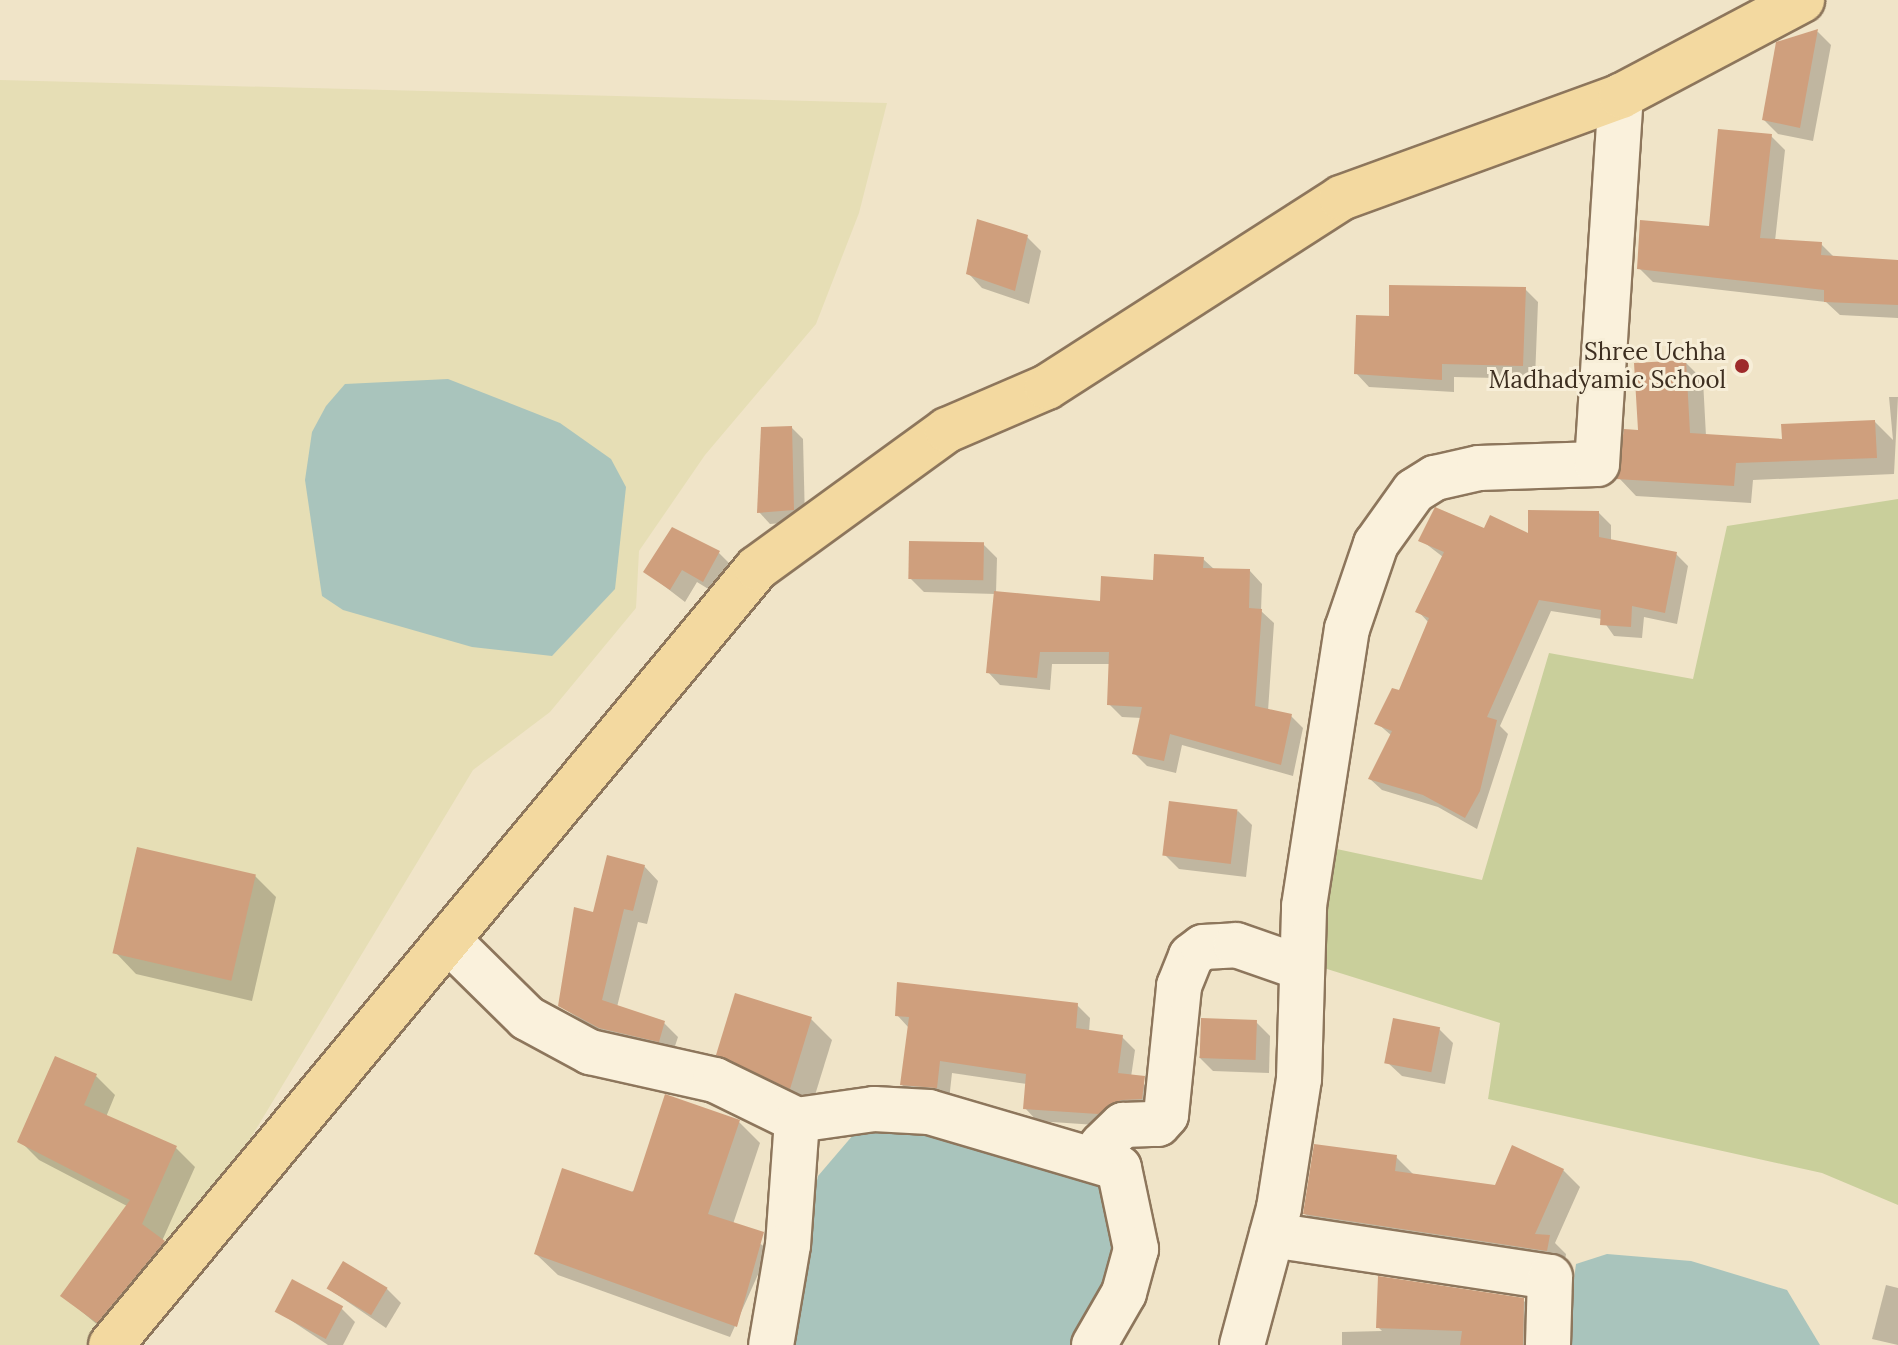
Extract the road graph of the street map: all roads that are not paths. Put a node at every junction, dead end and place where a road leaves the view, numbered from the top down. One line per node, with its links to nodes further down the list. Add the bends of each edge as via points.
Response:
1 (1802, 0): 2 (main road)
2 (1621, 96): 3 (main road, via 1341,198 1047,387 935,439 757,568); 4 (street, via 1597,464 1479,468 1435,478 1393,514 1335,673 1336,716 1322,768)
3 (448, 940): 5 (street, via 527,1018 590,1052 715,1080); 8 (main road)
4 (1299, 967): 6 (street, via 1236,945 1203,947 1191,956 1179,986 1166,1115 1158,1124 1123,1125 1102,1145); 7 (street, via 1299,1079)
5 (797, 1120): 6 (street, via 874,1109 929,1112); 9 (street, via 788,1245)
6 (1098, 1161): 10 (street, via 1119,1168 1136,1249 1124,1293)
7 (1272, 1235): 11 (street); 12 (street, via 1447,1256 1550,1277)
8 (111, 1345)
9 (771, 1345)
10 (1094, 1345)
11 (1242, 1345)
12 (1548, 1345)

